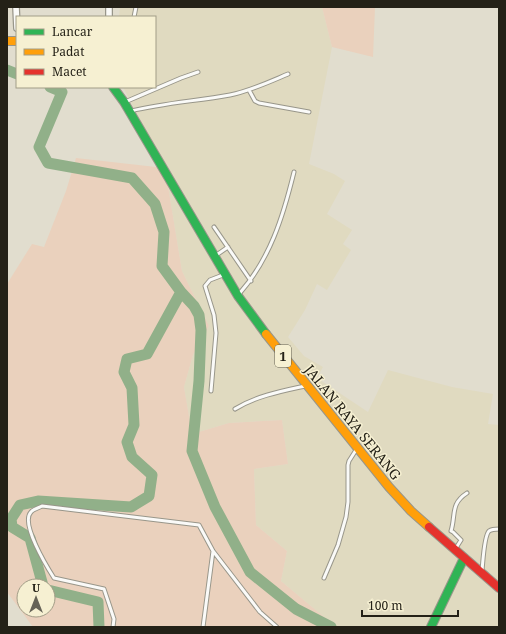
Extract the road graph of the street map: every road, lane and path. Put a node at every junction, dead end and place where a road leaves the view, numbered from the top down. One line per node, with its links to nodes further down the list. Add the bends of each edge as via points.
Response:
1 (198, 72): 5 (lane)
2 (288, 74): 4 (lane)
3 (114, 88): 5 (main road, JALAN RAYA SERANG / 1)
4 (249, 90): 6 (lane); 7 (lane, via 259,103)
5 (124, 102): 6 (main road, JALAN RAYA SERANG / 1)
6 (129, 112): 11 (main road, JALAN RAYA SERANG / 1)
7 (309, 112)
8 (294, 172): 13 (lane, via 284,212 274,238)
9 (214, 227): 10 (lane)
10 (228, 247): 11 (lane); 13 (lane)
11 (214, 257): 12 (main road, JALAN RAYA SERANG / 1)
12 (224, 275): 14 (main road, JALAN RAYA SERANG / 1); 16 (lane, via 210,280 205,286 214,315 216,333)
13 (251, 281): 14 (lane)
14 (238, 296): 15 (main road, JALAN RAYA SERANG / 1)
15 (307, 386): 17 (lane, via 245,402); 18 (main road, JALAN RAYA SERANG / 1)
16 (212, 391)
17 (235, 409)
18 (357, 448): 21 (main road, JALAN RAYA SERANG / 1, via 411,512 445,538); 25 (lane, via 348,465 348,502 344,529)
19 (467, 493): 21 (lane, via 457,502 450,532 461,539)
20 (499, 529): 24 (lane, via 490,530 488,533)
21 (455, 550): 23 (main road, JALAN RAYA SERANG / 1)
22 (213, 551): 27 (lane, via 199,526 42,506 31,512 28,517 33,540 54,578 104,589 114,619); 28 (lane); 29 (lane, via 260,612)
23 (464, 558): 24 (main road, JALAN RAYA SERANG / 1); 30 (main road)
24 (482, 572): 26 (main road, JALAN RAYA SERANG / 1)
25 (324, 578)
26 (499, 588)
27 (113, 627)
28 (203, 627)
29 (277, 627)
30 (431, 627)

